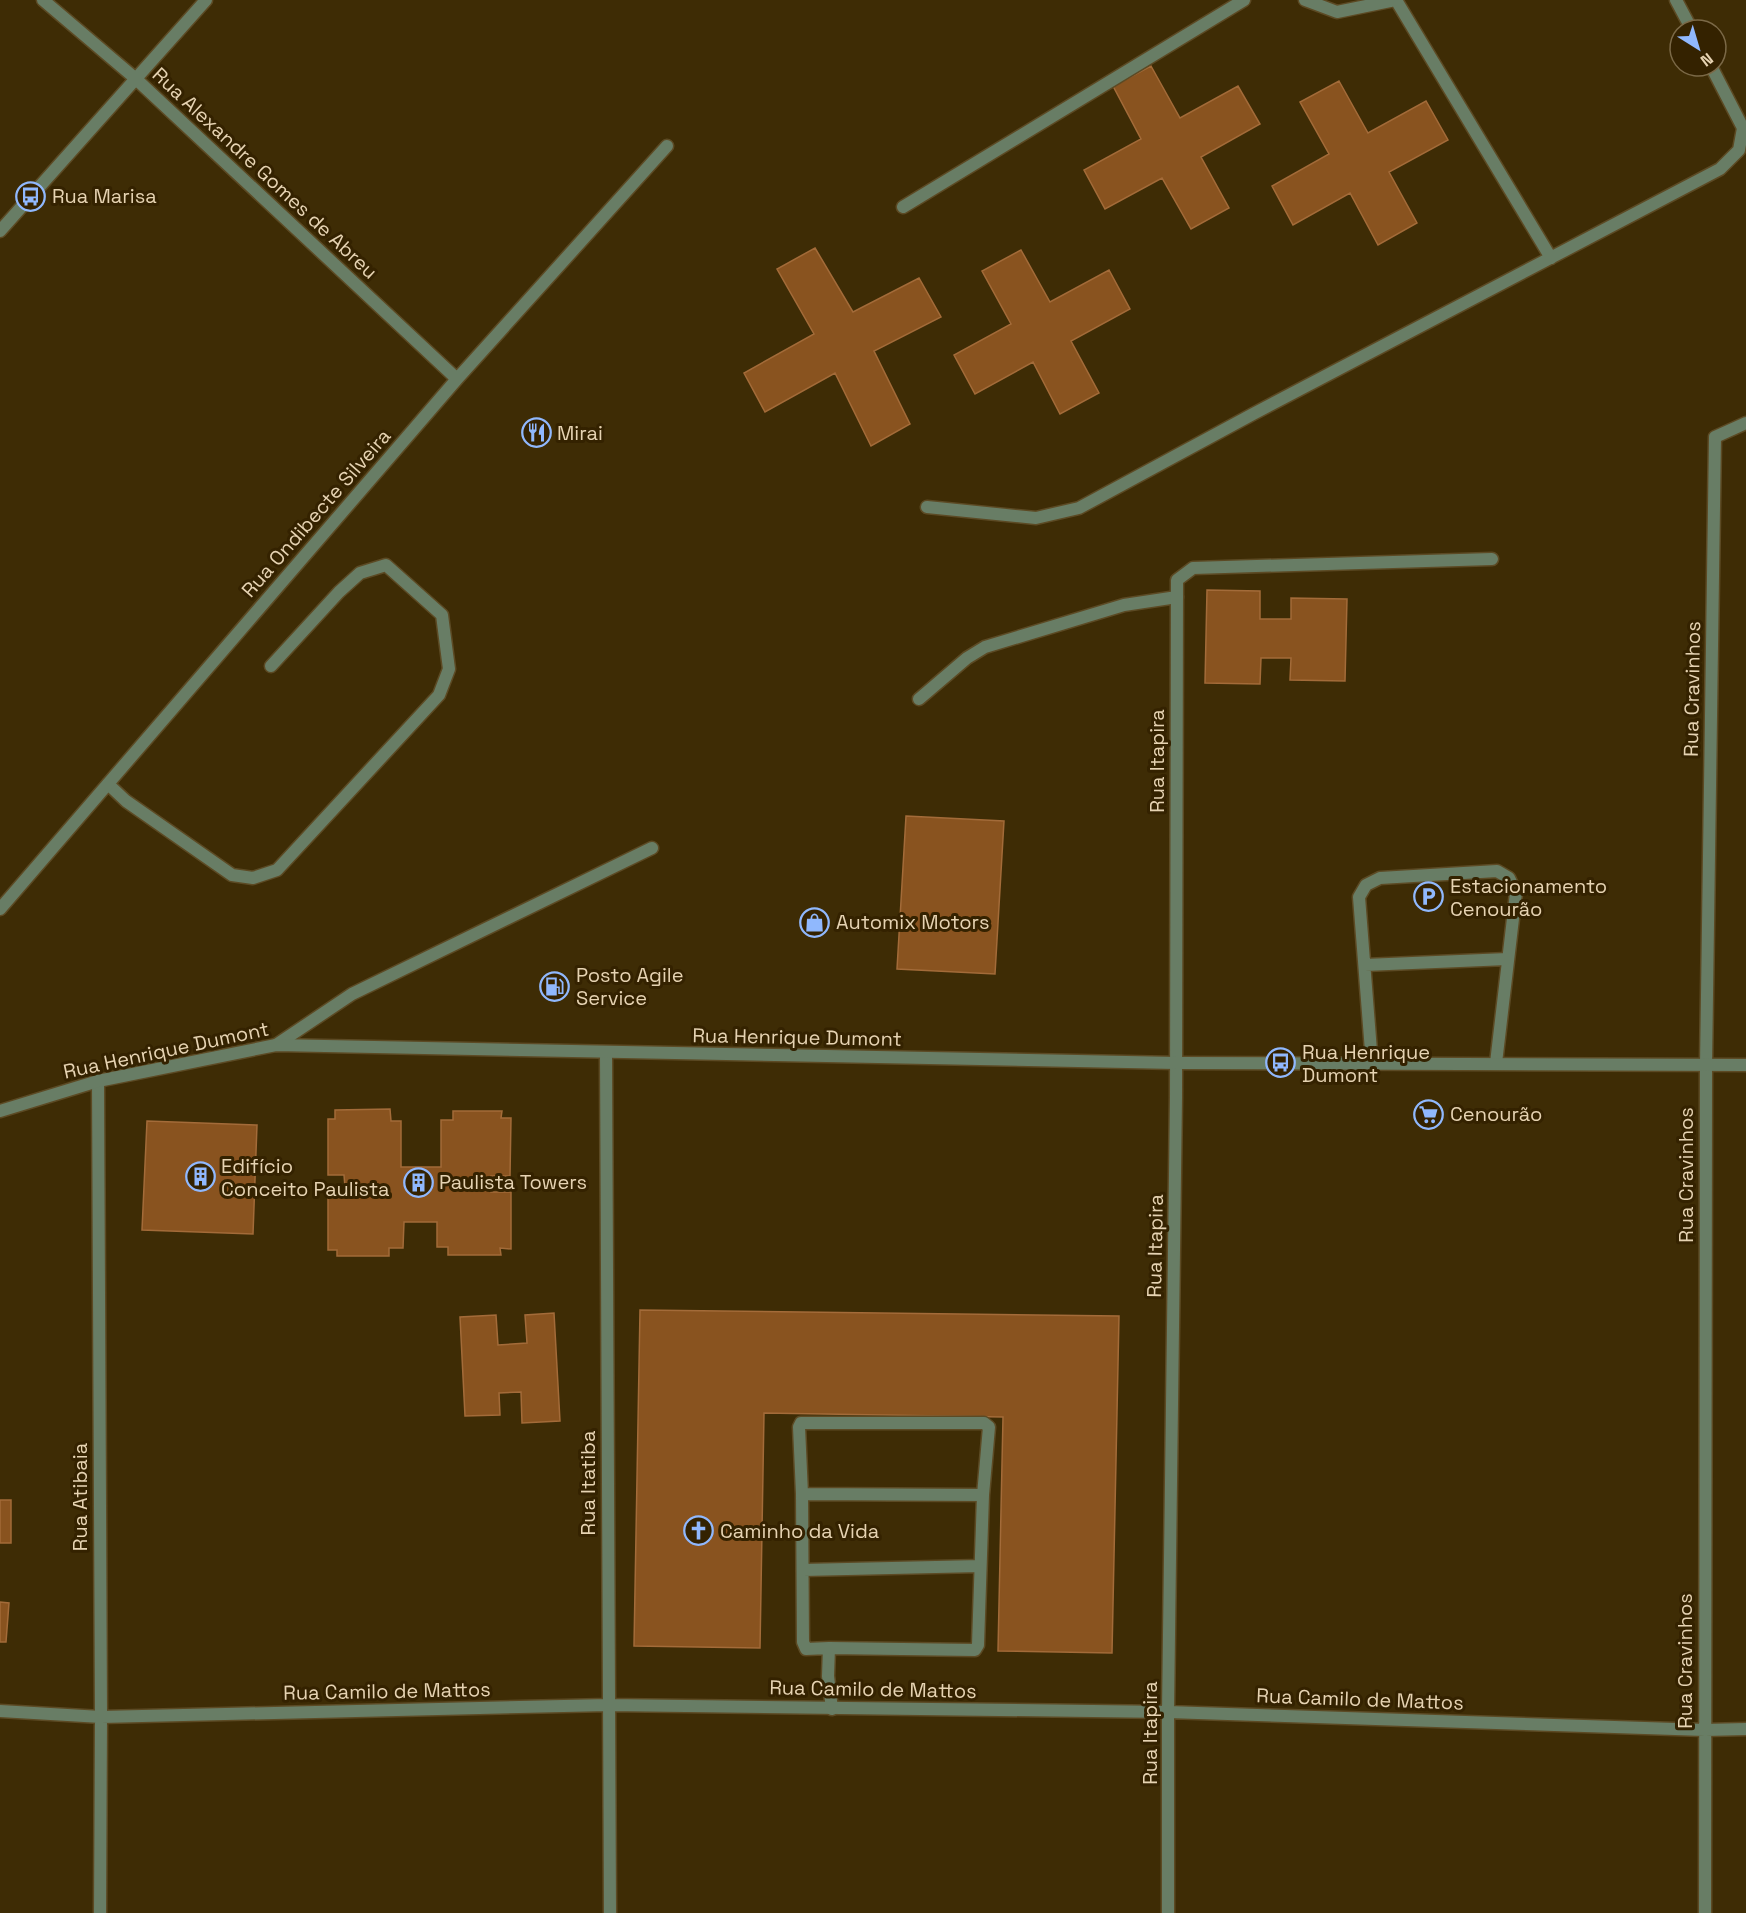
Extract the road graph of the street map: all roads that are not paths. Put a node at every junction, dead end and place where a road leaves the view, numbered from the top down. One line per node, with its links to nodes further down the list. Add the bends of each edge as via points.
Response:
1 (43, 0): 9 (street, Rua Alexandre Gomes de Abreu)
2 (206, 0): 9 (street)
3 (1244, 0): 12 (street)
4 (1305, 0): 5 (street, via 1338,12)
5 (1396, 0): 14 (street)
6 (1676, 0): 7 (street)
7 (1686, 18)
8 (1717, 78): 11 (street, via 1743,128)
9 (136, 79): 13 (street); 15 (street, Rua Alexandre Gomes de Abreu)
10 (668, 146): 15 (street, Rua Ondibecte Silveira)
11 (1743, 150): 14 (street, via 1720,170)
12 (903, 207)
13 (0, 231)
14 (1551, 258): 17 (street, via 1078,508 1036,518)
15 (458, 379): 22 (street, Rua Ondibecte Silveira)
16 (1746, 423): 32 (street, Rua Cravinhos, via 1715,437)
17 (927, 507)
18 (1492, 559): 19 (street, Rua Itapira, via 1193,568 1177,580)
19 (1177, 597): 21 (street, via 1124,605 985,647); 29 (street, Rua Itapira)
20 (271, 666): 22 (street, via 360,573 386,566 442,615 449,669 439,695 277,870 253,878 232,875 126,801)
21 (919, 699)
22 (108, 784): 24 (street, Rua Ondibecte Silveira)
23 (652, 849): 27 (street, via 352,994)
24 (0, 909)
25 (1507, 959): 26 (street); 26 (street, via 1516,893 1509,878 1497,872 1380,879 1366,885 1359,897); 31 (street)
26 (1365, 965): 30 (street)
27 (276, 1045): 28 (street, Rua Henrique Dumont); 34 (street, Rua Henrique Dumont)
28 (606, 1053): 29 (street, Rua Henrique Dumont); 41 (street, Rua Itatiba)
29 (1176, 1063): 30 (street, Rua Henrique Dumont); 44 (street, Rua Itapira)
30 (1372, 1064): 31 (street, Rua Henrique Dumont)
31 (1496, 1064): 32 (street, Rua Henrique Dumont)
32 (1706, 1065): 33 (street, Rua Henrique Dumont); 47 (street, Rua Cravinhos)
33 (1746, 1065)
34 (98, 1081): 35 (street, Rua Henrique Dumont); 45 (street, Rua Atibaia)
35 (0, 1111)
36 (802, 1494): 37 (street); 37 (street, via 799,1427 804,1421 984,1423 988,1426); 39 (street)
37 (983, 1495): 38 (street)
38 (980, 1566): 39 (street); 40 (street, via 979,1641 975,1650)
39 (803, 1570): 40 (street, via 803,1646)
40 (829, 1648): 42 (street)
41 (608, 1706): 42 (street, Rua Camilo de Mattos); 45 (street, Rua Camilo de Mattos); 49 (street, Rua Itatiba)
42 (832, 1709): 44 (street, Rua Camilo de Mattos)
43 (0, 1711): 45 (street, Rua Camilo de Mattos)
44 (1168, 1712): 47 (street, Rua Camilo de Mattos); 50 (street, Rua Itapira)
45 (101, 1717): 48 (street, Rua Atibaia)
46 (1746, 1729): 47 (street, Rua Camilo de Mattos)
47 (1705, 1730): 51 (street, Rua Cravinhos)
48 (100, 1913)
49 (610, 1913)
50 (1168, 1913)
51 (1705, 1913)

